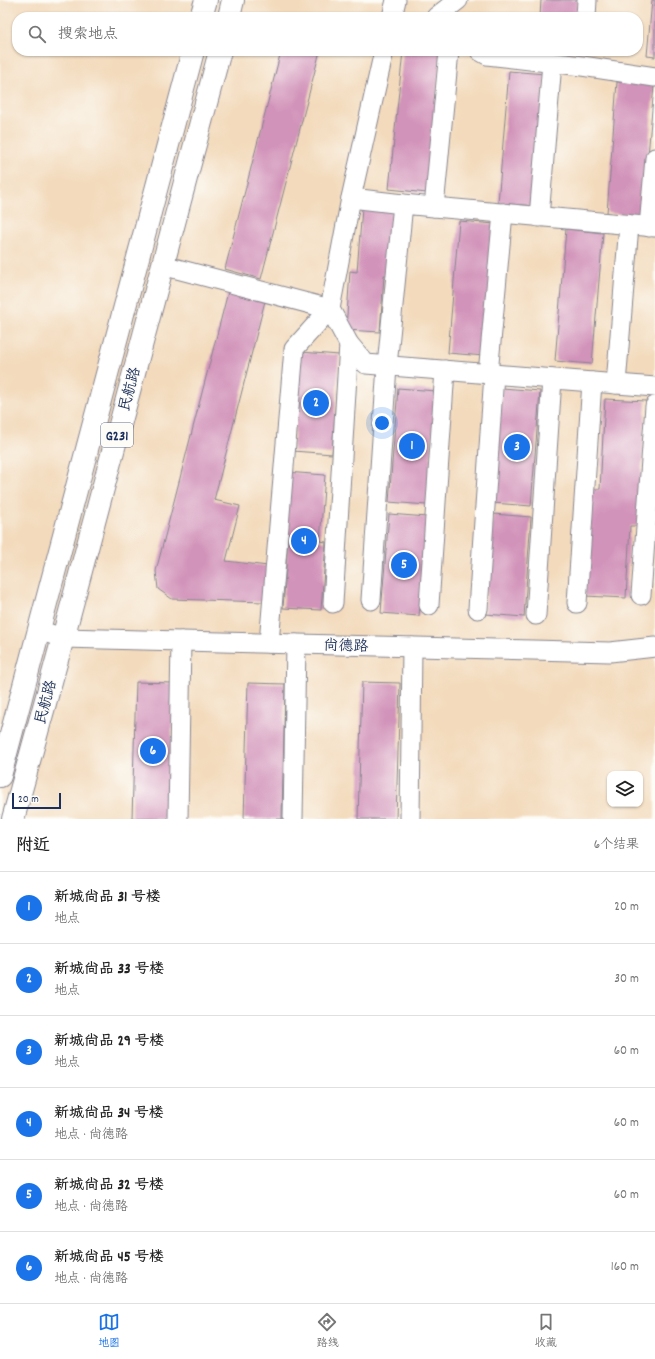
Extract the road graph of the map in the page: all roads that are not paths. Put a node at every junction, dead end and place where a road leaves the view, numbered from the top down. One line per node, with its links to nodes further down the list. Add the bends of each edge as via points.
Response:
1 (206, 0): 5 (highway)
2 (233, 0): 6 (highway)
3 (458, 0): 7 (street)
4 (587, 0): 8 (street)
5 (202, 12)
6 (230, 12)
7 (442, 12)
8 (586, 12)
9 (192, 56): 43 (highway, 民航路 / G231)
10 (219, 56): 25 (highway, 民航路 / G231)
11 (383, 56): 18 (street)
12 (449, 56): 20 (street)
13 (496, 56): 15 (street)
14 (583, 59): 15 (street); 16 (street)
15 (552, 62): 22 (street)
16 (655, 77)
17 (655, 158): 24 (street)
18 (351, 198): 19 (street); 26 (street)
19 (403, 204): 20 (street); 28 (street)
20 (434, 207): 21 (street)
21 (503, 213): 22 (street); 30 (street)
22 (539, 217): 23 (street)
23 (629, 225): 24 (street); 33 (street)
24 (652, 227)
25 (162, 265): 26 (street); 44 (highway, 民航路 / G231)
26 (330, 309): 27 (street); 46 (street, via 294,349)
27 (350, 344): 28 (street, via 366,364); 38 (street)
28 (387, 366): 29 (street); 37 (street)
29 (445, 370): 30 (street); 40 (street)
30 (491, 374): 31 (street); 41 (street)
31 (552, 379): 32 (street); 42 (street)
32 (592, 382): 33 (street); 39 (street)
33 (616, 384): 34 (street)
34 (655, 387)
35 (655, 406): 36 (street)
36 (641, 595)
37 (371, 600)
38 (333, 603)
39 (577, 603)
40 (429, 606)
41 (478, 609)
42 (536, 615)
43 (38, 630): 44 (street, 尚德路); 50 (highway, 民航路 / G231)
44 (63, 638): 45 (street, 尚德路); 51 (highway, 民航路 / G231)
45 (181, 641): 46 (street, 尚德路); 52 (street)
46 (269, 643): 47 (street, 尚德路)
47 (296, 644): 48 (street, 尚德路); 53 (street)
48 (412, 647): 49 (street, 尚德路, via 610,652); 54 (street)
49 (655, 647)
50 (0, 776)
51 (13, 819)
52 (178, 819)
53 (293, 819)
54 (410, 819)

